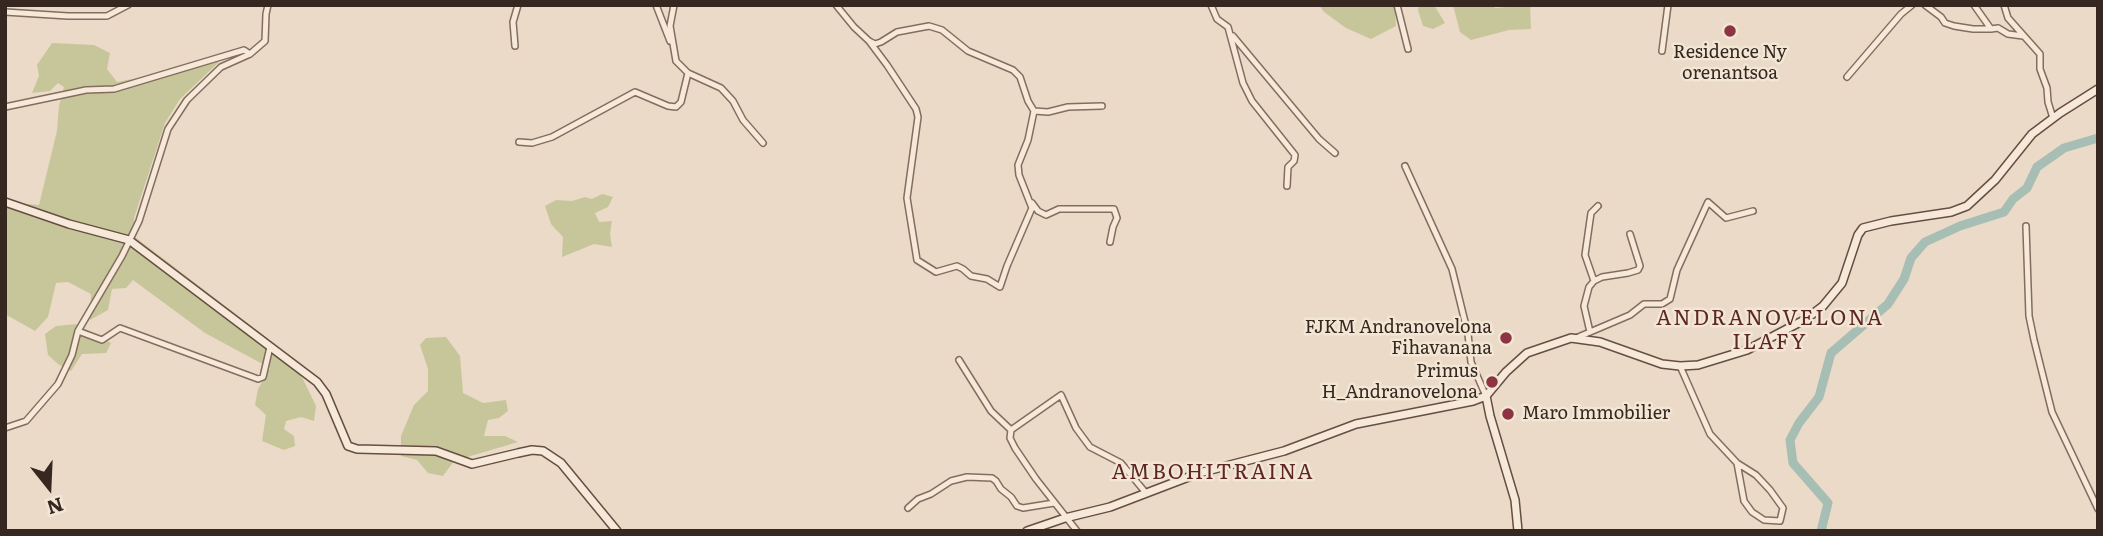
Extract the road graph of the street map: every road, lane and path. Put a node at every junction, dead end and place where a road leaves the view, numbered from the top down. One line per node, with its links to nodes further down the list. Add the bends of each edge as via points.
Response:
1 (128, 5): 14 (street, via 107,16)
2 (268, 5): 22 (street, via 265,41)
3 (518, 5): 19 (street, via 513,22)
4 (656, 5): 23 (street)
5 (674, 5): 23 (street, via 670,26)
6 (836, 5): 18 (street)
7 (1211, 5): 16 (street)
8 (1397, 5): 20 (street)
9 (1668, 5): 21 (street)
10 (1912, 5): 25 (street)
11 (1925, 5): 15 (street, via 1945,23)
12 (1974, 5): 15 (street)
13 (2004, 5): 17 (street)
14 (5, 12)
15 (1991, 29): 17 (street)
16 (1231, 34): 33 (street); 35 (street, via 1252,101 1295,155 1288,167)
17 (2023, 36): 30 (street, via 2040,54)
18 (869, 41): 29 (street, via 881,43 909,29 929,26 942,30 968,51 1013,70); 36 (street, via 918,117 907,198 917,260 936,272 957,266 1000,287 1032,208)
19 (515, 46)
20 (1408, 49)
21 (1662, 51)
22 (250, 54): 28 (street, via 244,50 114,89 86,90); 42 (street, via 221,67 187,100 168,129)
23 (675, 54): 24 (street)
24 (688, 73): 31 (street, via 676,107 635,92 552,137); 32 (street, via 721,88)
25 (1847, 77)
26 (2098, 89): 30 (street)
27 (1102, 106): 29 (street)
28 (5, 107)
29 (1034, 111): 36 (street, via 1018,165)
30 (2053, 118): 50 (street, via 2032,134 1967,206 1863,228 1842,283 1806,318 1747,350)
31 (520, 142)
32 (763, 144)
33 (1335, 153)
34 (1405, 166): 51 (street, via 1452,269 1471,362)
35 (1287, 186)
36 (1030, 200): 43 (street, via 1046,215 1059,209 1114,209 1117,218)
37 (5, 202): 42 (street)
38 (1598, 206): 44 (street, via 1591,213 1586,255)
39 (1753, 211): 46 (street, via 1726,218 1708,202 1677,270 1670,299 1644,304)
40 (2026, 226): 58 (street, via 2029,316 2052,412)
41 (1630, 234): 44 (street, via 1638,271)
42 (129, 240): 45 (street); 48 (street)
43 (1110, 242)
44 (1594, 281): 46 (street, via 1584,306)
45 (78, 331): 48 (street, via 102,340 120,328 258,379 263,377); 52 (street, via 58,384 26,421)
46 (1590, 332): 47 (street)
47 (1576, 338): 50 (street); 51 (street, via 1528,353)
48 (270, 347): 60 (street, via 317,382 348,446 436,451 472,464 532,450 543,452 561,463)
49 (959, 360): 53 (street, via 991,411)
50 (1680, 366): 54 (street, via 1710,434)
51 (1486, 396): 55 (street, via 1356,424); 63 (street, via 1515,500)
52 (5, 428)
53 (1011, 430): 55 (street, via 1061,395 1090,447 1121,463); 56 (street, via 1015,448)
54 (1737, 463): 54 (street, via 1744,501 1752,512 1764,520 1780,521 1783,508 1770,490)
55 (1146, 493): 59 (street)
56 (1054, 503): 57 (street, via 1023,508 992,478 967,477 951,481); 59 (street)
57 (908, 508)
58 (2098, 509)
59 (1065, 518): 61 (street); 62 (street)
60 (617, 531)
61 (1027, 531)
62 (1077, 531)
63 (1518, 531)

